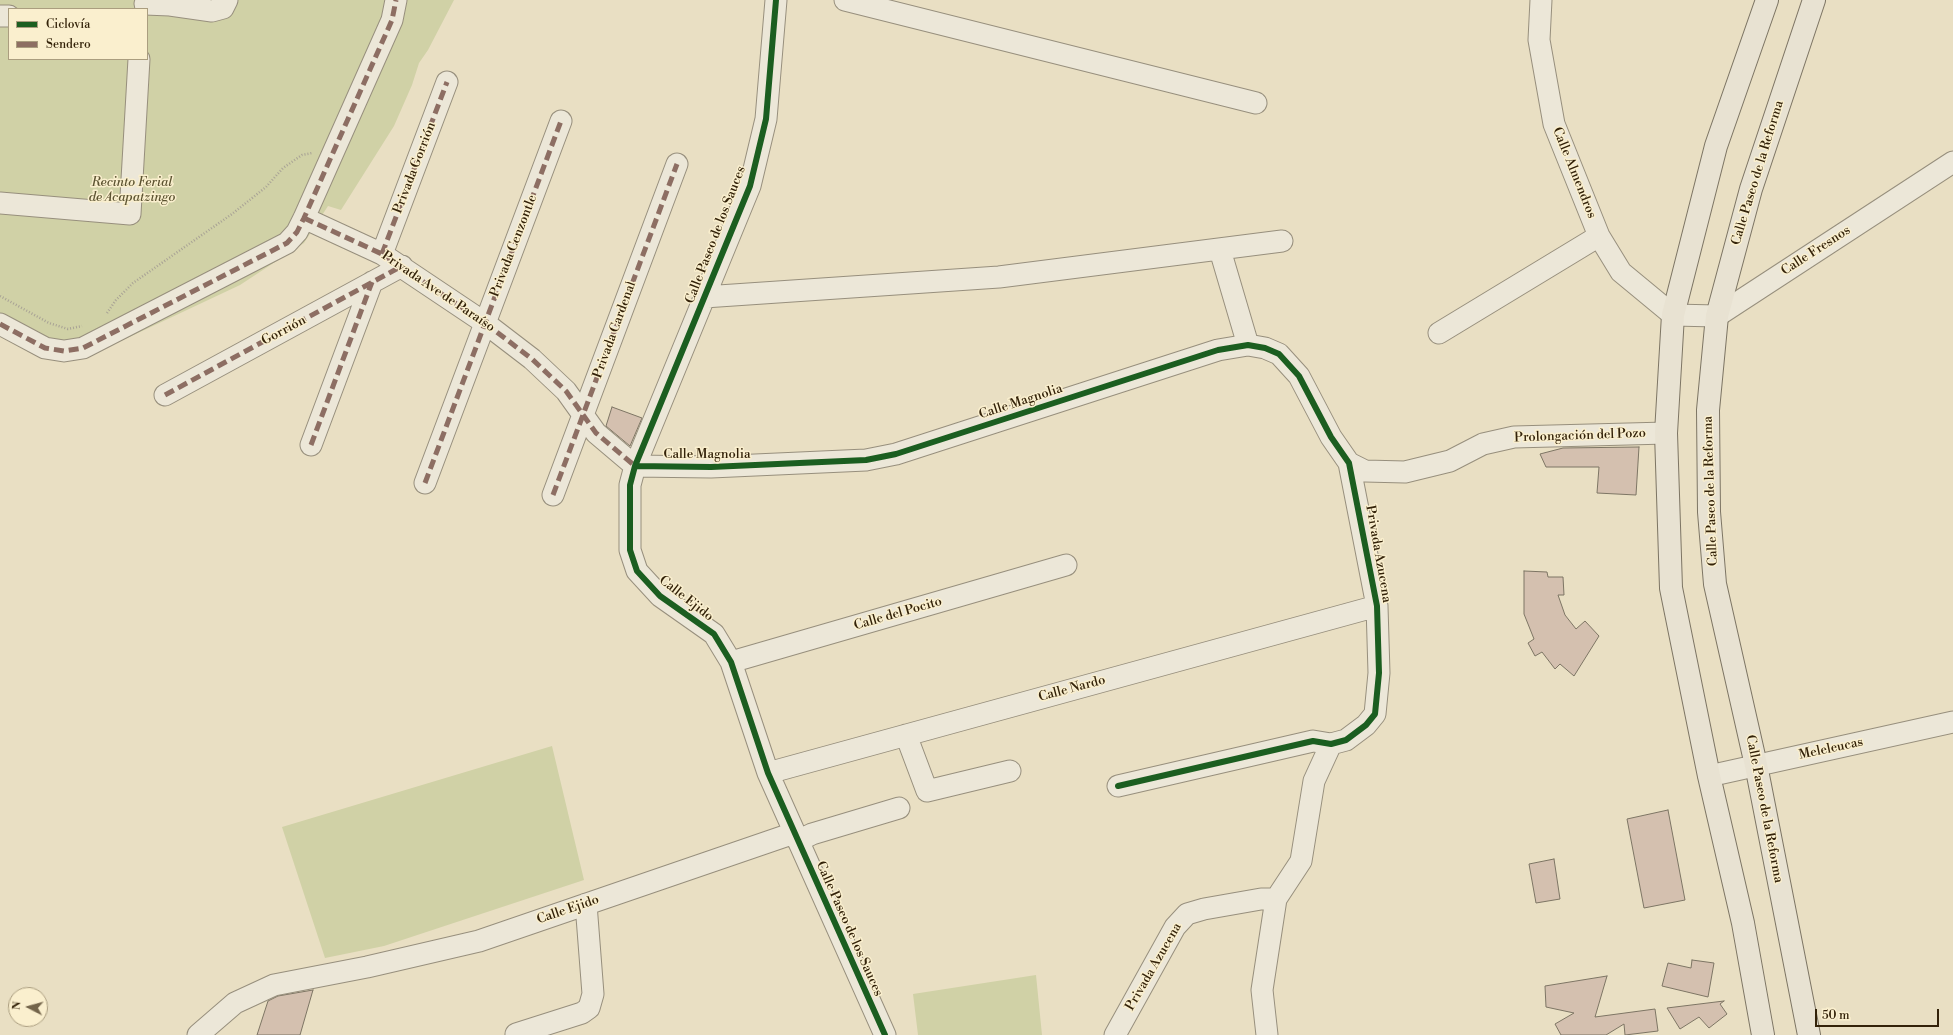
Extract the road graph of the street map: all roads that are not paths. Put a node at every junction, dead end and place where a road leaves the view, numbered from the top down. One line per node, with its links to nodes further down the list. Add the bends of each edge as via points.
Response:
1 (227, 0): 8 (street, via 223,8 212,11)
2 (396, 0): 16 (street, via 392,20)
3 (776, 0): 23 (street, Calle Paseo de los Sauces, via 766,119 750,186)
4 (845, 0): 11 (street)
5 (1541, 0): 17 (street, Calle Almendros, via 1539,40 1554,124)
6 (1767, 0): 24 (main road, via 1716,146)
7 (1814, 0): 25 (main road, Calle Paseo de la Reforma, via 1751,189)
8 (145, 4)
9 (139, 60): 15 (street, via 130,214)
10 (447, 82): 20 (street, Privada Gorrión)
11 (1256, 103)
12 (561, 122): 26 (street, Privada Cenzontle)
13 (1953, 162): 25 (street, Calle Fresnos)
14 (677, 164): 31 (street, Privada Cardenal)
15 (0, 203)
16 (304, 218): 20 (street, Privada Ave de Paraíso); 27 (street, via 297,232 287,243 83,348 64,351 46,348)
17 (1599, 236): 24 (street, Calle Almendros, via 1621,272); 28 (street)
18 (1282, 241): 19 (street)
19 (1220, 250): 23 (street, via 999,277); 29 (street)
20 (382, 254): 21 (street, Privada Ave de Paraíso)
21 (402, 266): 22 (street, Gorrión); 26 (street, Privada Ave de Paraíso)
22 (372, 282): 30 (street, Gorrión); 33 (street)
23 (704, 297): 35 (street, Calle Paseo de los Sauces)
24 (1673, 315): 25 (street); 32 (main road)
25 (1717, 316): 44 (main road, Calle Paseo de la Reforma, via 1708,410 1709,512 1715,584)
26 (486, 323): 31 (street, Privada Ave de Paraíso, via 532,359 566,391); 36 (street, Privada Cenzontle)
27 (0, 324)
28 (1439, 333)
29 (1248, 345): 34 (street, Calle Magnolia, via 1279,354 1299,376 1331,438); 35 (street, Calle Magnolia, via 1218,350 896,454 866,460 711,467)
30 (165, 395)
31 (583, 416): 35 (street, Privada Ave de Paraíso, via 596,433); 37 (street, Privada Cardenal)
32 (1666, 433): 34 (street, Prolongación del Pozo, via 1514,437 1483,444 1450,461 1406,472 1365,471); 47 (main road, via 1671,588)
33 (311, 445)
34 (1349, 463): 39 (street, Privada Azucena)
35 (634, 466): 40 (street, Calle Ejido, via 630,485 630,550 637,571 660,596 714,634)
36 (425, 484)
37 (553, 495)
38 (1066, 565): 40 (street, Calle del Pocito)
39 (1377, 606): 42 (street, Calle Nardo); 43 (street, Privada Azucena, via 1379,673 1375,714 1366,725 1346,740)
40 (731, 662): 46 (street, Calle Ejido)
41 (1953, 722): 44 (street, Meleleucas)
42 (906, 735): 45 (street, via 926,791); 46 (street, Calle Nardo)
43 (1331, 744): 48 (street, via 1313,741); 51 (street, via 1314,781 1301,861)
44 (1756, 765): 47 (street, Meleleucas); 59 (main road, Calle Paseo de la Reforma)
45 (1010, 771)
46 (768, 773): 50 (street, Calle Ejido)
47 (1709, 776): 58 (main road, via 1743,923)
48 (1118, 786)
49 (899, 808): 50 (street)
50 (796, 837): 52 (street, Calle Ejido); 55 (street, Calle Paseo de los Sauces)
51 (1276, 899): 56 (street, Privada Azucena, via 1254,900 1187,914 1176,927); 57 (street, via 1262,990)
52 (586, 904): 53 (street, via 593,994 589,1008 582,1013); 54 (street, Calle Ejido, via 480,941 274,985 235,1003)
53 (516, 1034)
54 (198, 1035)
55 (885, 1035)
56 (1115, 1035)
57 (1267, 1035)
58 (1763, 1035)
59 (1809, 1035)

